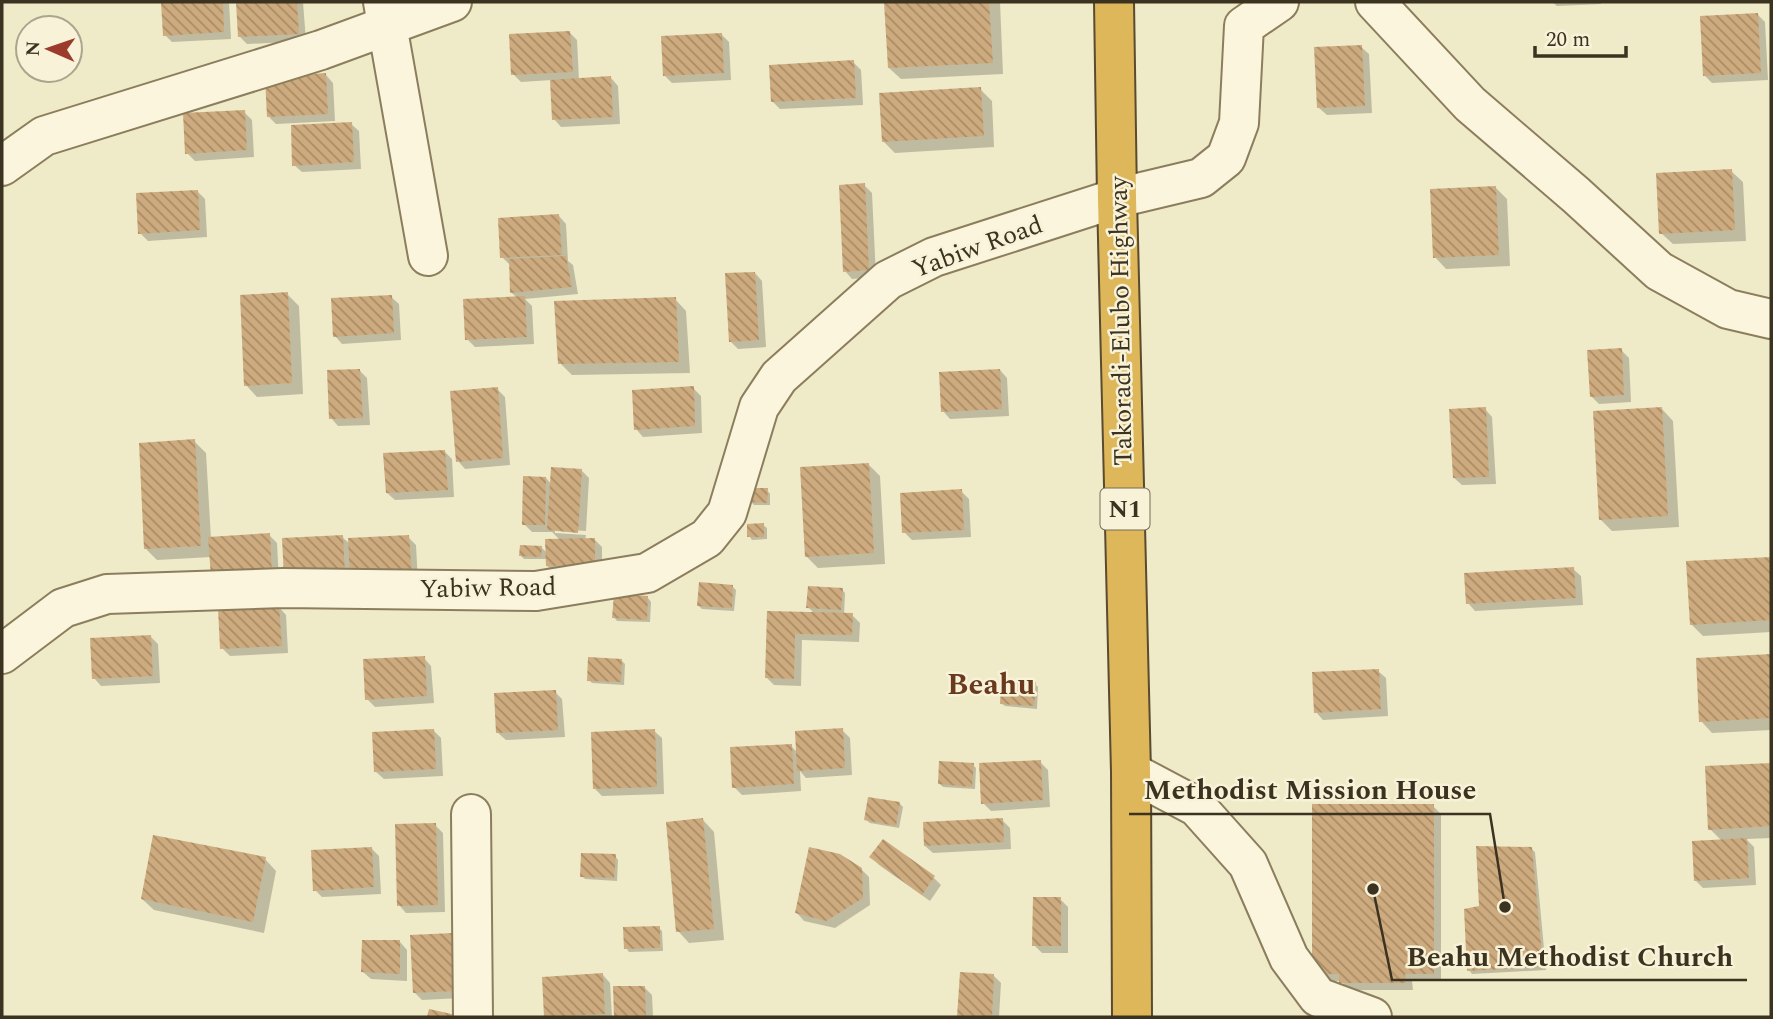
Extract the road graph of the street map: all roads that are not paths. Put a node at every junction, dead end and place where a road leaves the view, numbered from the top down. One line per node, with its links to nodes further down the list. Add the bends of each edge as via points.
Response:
1 (452, 2): 5 (street)
2 (1114, 2): 8 (highway, Takoradi-Elubo Highway / N1)
3 (1279, 2): 6 (street)
4 (1375, 2): 10 (street, via 1470,104 1659,271 1728,309)
5 (385, 14): 7 (street, via 321,50 44,135); 9 (street)
6 (1244, 14): 8 (street, Yabiw Road, via 1239,123 1226,158 1201,178)
7 (2, 166)
8 (1116, 198): 11 (street, Yabiw Road, via 934,257 888,280 779,377 759,407 727,513 707,538 647,573 536,590 283,588 107,594 63,608); 12 (highway, Takoradi-Elubo Highway / N1)
9 (428, 256)
10 (1771, 319)
11 (2, 654)
12 (1132, 772): 15 (highway, Takoradi-Elubo Highway / N1); 16 (street, via 1197,807 1248,864 1289,958 1318,997)
13 (471, 814): 14 (street)
14 (472, 1017)
15 (1132, 1017)
16 (1372, 1017)

